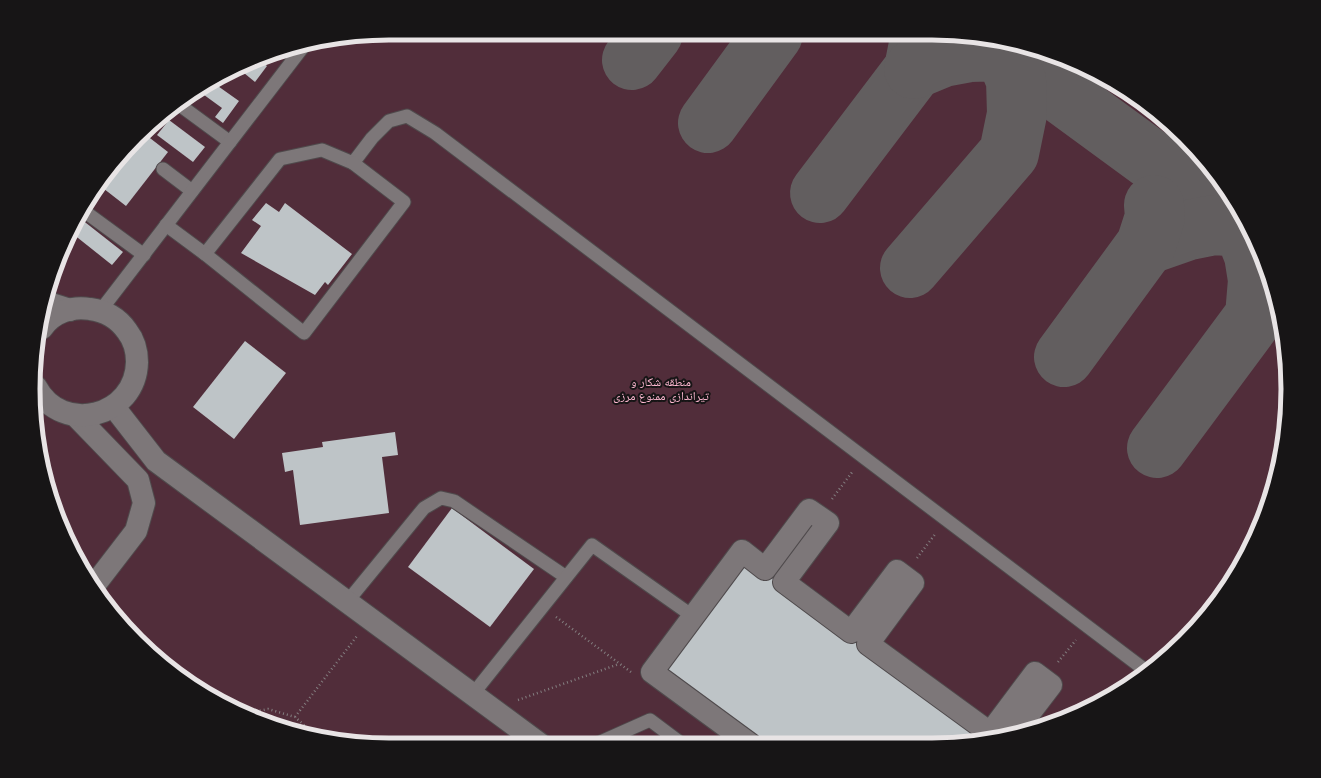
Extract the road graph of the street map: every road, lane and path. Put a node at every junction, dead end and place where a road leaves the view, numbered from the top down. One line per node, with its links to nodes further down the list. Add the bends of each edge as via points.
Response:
1 (299, 52): 3 (lane)
2 (183, 108): 3 (lane)
3 (230, 142): 6 (lane)
4 (353, 163): 10 (lane, via 322,150 280,159); 10 (lane, via 404,202 304,333); 18 (lane, via 389,121 407,116 441,137)
5 (163, 169): 6 (lane)
6 (192, 191): 8 (lane)
7 (87, 213): 9 (lane)
8 (166, 225): 9 (lane); 10 (lane)
9 (144, 254): 13 (lane)
10 (205, 254)
11 (51, 304): 12 (street)
12 (70, 310): 13 (street); 14 (street, via 62,311)
13 (101, 310): 16 (street, via 120,320 131,336 137,354 137,374 128,394)
14 (47, 322)
15 (40, 395): 17 (street, via 57,409)
16 (114, 407): 17 (street, via 95,414); 24 (street, via 156,460)
17 (76, 416): 23 (street, via 138,480 144,503 136,531)
18 (866, 453): 19 (lane); 20 (path)
19 (949, 516): 21 (path); 27 (lane)
20 (819, 517): 21 (street, via 828,523 784,582 851,632 896,571); 42 (street, via 809,510 765,568 742,551 652,672)
21 (904, 576): 37 (street, via 913,583 868,644)
22 (566, 577): 24 (lane, via 454,501 441,498 424,508); 25 (lane, via 592,545); 31 (lane)
23 (98, 581)
24 (347, 602): 26 (street)
25 (684, 610)
26 (370, 619): 31 (street); 34 (path)
27 (1090, 622): 29 (lane); 30 (path)
28 (620, 664): 32 (path)
29 (1142, 667)
30 (1044, 680): 35 (street, via 1051,685); 38 (street, via 1035,673)
31 (473, 694): 32 (street)
32 (493, 709): 39 (street)
33 (256, 711): 34 (path, via 268,709)
34 (295, 717): 36 (path)
35 (1019, 727)
36 (307, 728)
37 (990, 733)
38 (990, 733)
39 (532, 738)
40 (610, 738): 41 (lane, via 650,720)
41 (674, 738)
42 (742, 738)

